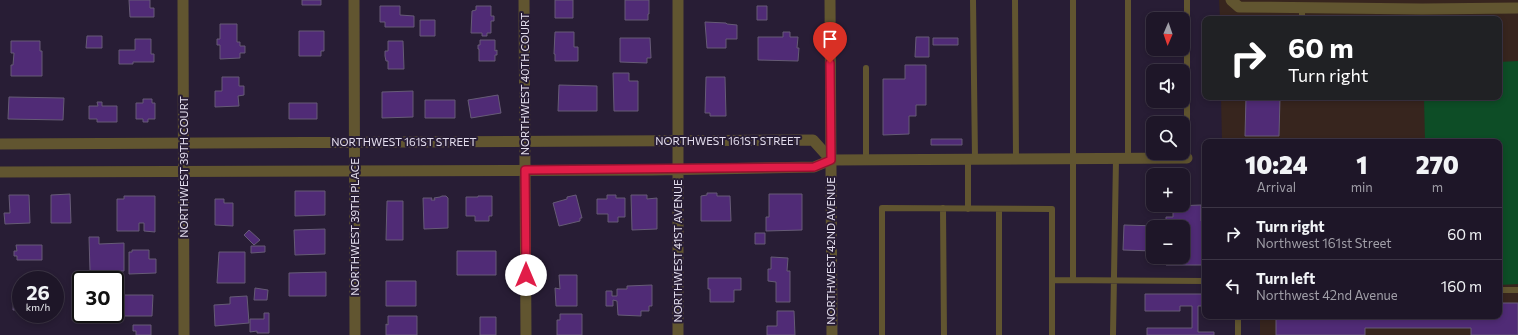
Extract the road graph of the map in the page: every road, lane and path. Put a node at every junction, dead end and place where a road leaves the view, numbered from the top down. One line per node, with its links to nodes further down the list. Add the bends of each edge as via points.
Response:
1 (183, 0): 18 (street, NORTHWEST 39TH COURT)
2 (354, 0): 19 (street, NORTHWEST 39TH PLACE)
3 (524, 0): 16 (street, NORTHWEST 40TH COURT)
4 (678, 0): 17 (street, NORTHWEST 41ST AVENUE)
5 (830, 0): 27 (street, NORTHWEST 42ND AVENUE)
6 (973, 0): 22 (lane)
7 (1015, 0): 23 (lane)
8 (1073, 0): 24 (lane)
9 (1128, 0): 25 (lane)
10 (1187, 0): 15 (lane)
11 (1231, 0): 13 (street, via 1238,7)
12 (1518, 8): 13 (street)
13 (1302, 13)
14 (866, 68): 28 (lane)
15 (1187, 116)
16 (525, 141): 17 (street, NORTHWEST 161ST STREET); 19 (street, NORTHWEST 161ST STREET); 30 (street, NORTHWEST 40TH COURT)
17 (678, 141): 27 (street, NORTHWEST 161ST STREET, via 813,140); 29 (street, NORTHWEST 41ST AVENUE)
18 (184, 142): 19 (street, NORTHWEST 161ST STREET); 20 (street, NORTHWEST 161ST STREET); 33 (street, NORTHWEST 39TH COURT)
19 (354, 142): 31 (street, NORTHWEST 39TH PLACE)
20 (0, 144)
21 (1116, 158): 24 (street); 25 (street); 39 (lane)
22 (972, 159): 23 (street); 28 (street); 35 (lane)
23 (1016, 159): 24 (street)
24 (1073, 159): 38 (lane)
25 (1128, 159): 26 (street)
26 (1146, 159)
27 (831, 160): 28 (street); 29 (street, via 814,167); 48 (street, NORTHWEST 42ND AVENUE)
28 (866, 160)
29 (678, 169): 30 (street); 47 (street, NORTHWEST 41ST AVENUE)
30 (525, 170): 31 (street); 46 (street, NORTHWEST 40TH COURT)
31 (355, 171): 33 (street); 45 (street, NORTHWEST 39TH PLACE)
32 (0, 172): 33 (street)
33 (184, 172): 44 (street, NORTHWEST 39TH COURT)
34 (943, 208): 35 (lane); 49 (lane, via 882,208); 50 (lane)
35 (968, 208): 36 (lane)
36 (999, 208): 37 (lane, via 1052,208); 51 (lane)
37 (1052, 280): 38 (lane); 52 (lane)
38 (1073, 280): 39 (lane)
39 (1114, 280): 40 (lane); 53 (lane)
40 (1202, 280)
41 (1502, 290): 42 (lane)
42 (1518, 290)
43 (1238, 319): 54 (lane)
44 (184, 335)
45 (355, 335)
46 (526, 335)
47 (678, 335)
48 (832, 335)
49 (882, 335)
50 (944, 335)
51 (999, 335)
52 (1052, 335)
53 (1113, 335)
54 (1238, 335)

